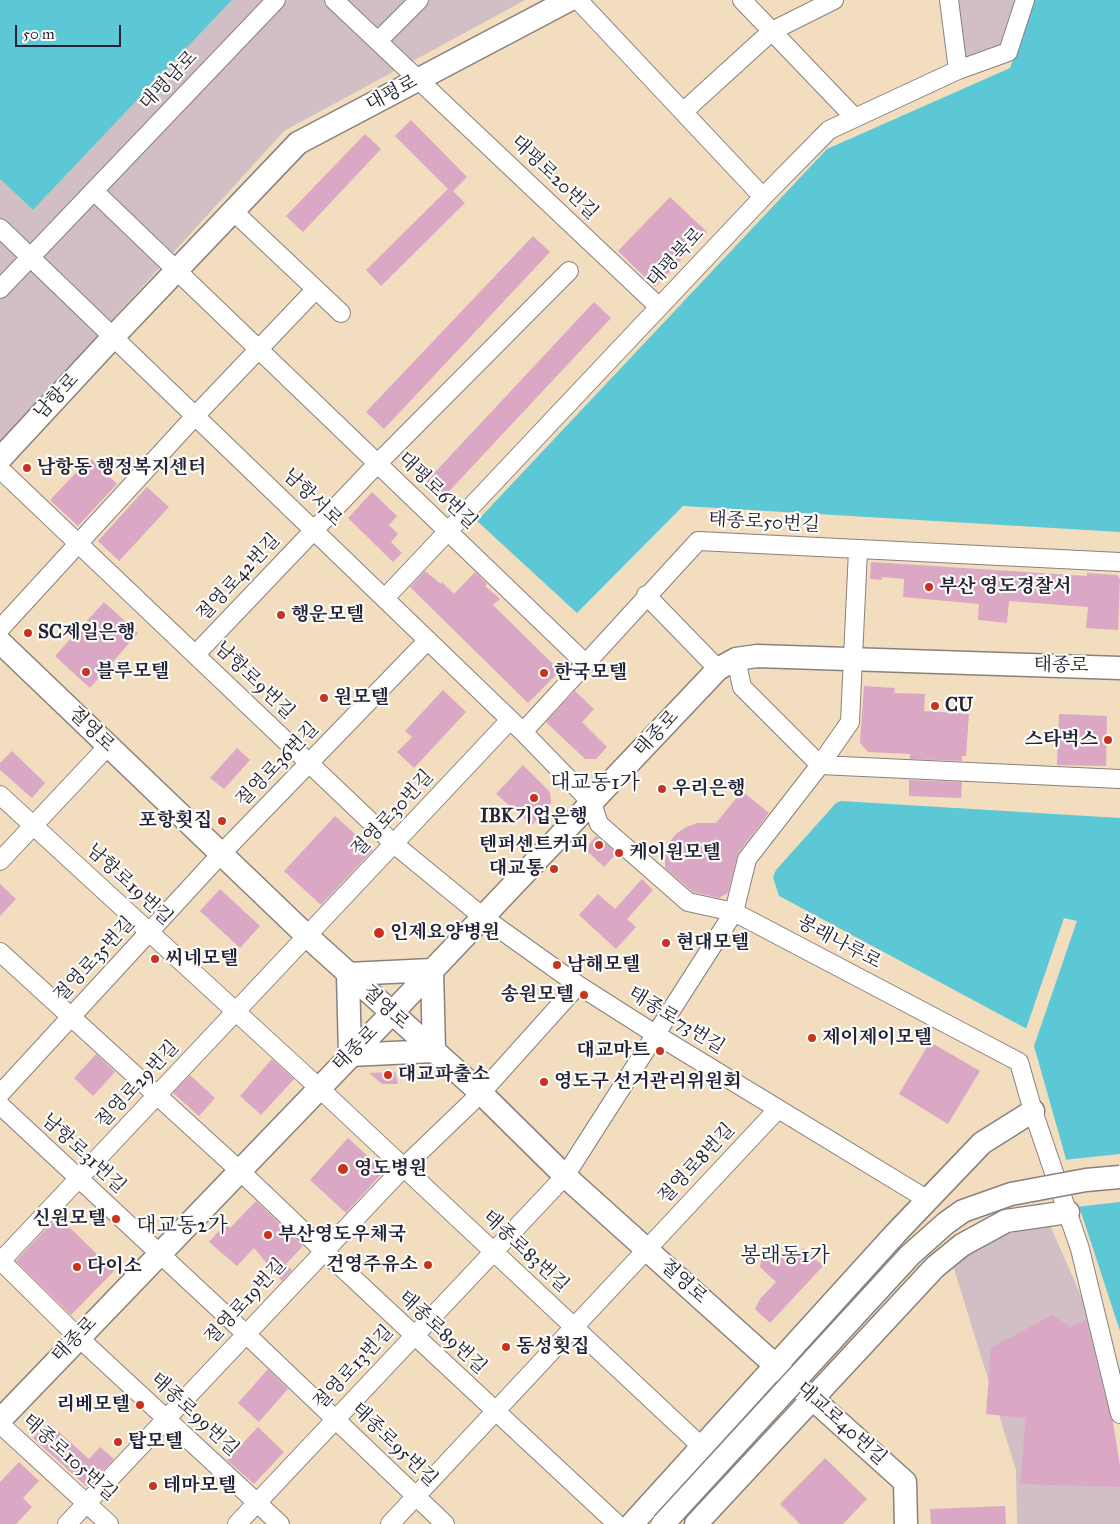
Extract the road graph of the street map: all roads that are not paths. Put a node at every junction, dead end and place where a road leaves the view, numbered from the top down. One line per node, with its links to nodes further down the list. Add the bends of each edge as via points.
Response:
1 (276, 0): 16 (street, 대평남로)
2 (334, 0): 11 (street, 대평로20번길)
3 (419, 0): 11 (street)
4 (569, 0): 13 (main road, 대평로)
5 (578, 0): 14 (street)
6 (742, 0): 10 (street)
7 (834, 0): 10 (street)
8 (949, 0): 12 (street)
9 (1026, 0): 12 (street, 대평북로, via 1008,52)
10 (772, 31): 14 (street); 15 (street)
11 (378, 41): 13 (street, 대평로20번길)
12 (958, 70): 15 (street, 대평북로)
13 (420, 79): 18 (main road, 대평로, via 298,143); 25 (street, 대평로20번길)
14 (683, 112): 17 (street)
15 (854, 117): 17 (street, 대평북로, via 829,130)
16 (94, 191): 20 (street, 대평남로); 21 (street)
17 (763, 197): 25 (street, 대평북로)
18 (234, 211): 21 (main road, 대평로); 24 (street)
19 (0, 228): 20 (street, 남항서로)
20 (30, 257): 23 (street, 대평남로); 27 (street, 남항서로)
21 (177, 270): 27 (main road, 대평로); 28 (street, 대평로6번길)
22 (569, 271): 31 (street, 절영로42번길)
23 (0, 289)
24 (315, 290): 26 (street); 28 (street)
25 (660, 307): 34 (street, 대평북로)
26 (341, 313)
27 (114, 336): 29 (street, 남항서로); 30 (main road, 남항로)
28 (259, 349): 29 (street); 31 (street, 대평로6번길)
29 (196, 415): 33 (street, 남항서로); 35 (street)
30 (0, 459)
31 (378, 463): 33 (street, 절영로42번길); 34 (street, 대평로6번길)
32 (0, 469): 35 (street, 남항로9번길)
33 (314, 530): 39 (street, 남항서로); 43 (street, 절영로42번길)
34 (448, 532): 39 (street, 대평북로); 45 (street, 대평로6번길)
35 (78, 544): 40 (street); 43 (street, 남항로9번길)
36 (858, 550): 37 (street, 태종로50번길); 38 (street, 태종로50번길, via 698,541); 44 (street)
37 (1120, 562)
38 (646, 595): 45 (street, 태종로50번길); 46 (street)
39 (385, 598): 41 (street, 남항서로)
40 (0, 629)
41 (428, 640): 48 (street, 남항서로); 51 (street, 절영로36번길)
42 (0, 642): 50 (main road, 절영로)
43 (195, 655): 51 (street, 남항로9번길)
44 (852, 659): 46 (main road, 태종로, via 757,656); 47 (main road, 태종로); 52 (street, via 850,722)
45 (585, 663): 49 (street, 태종로50번길)
46 (727, 664): 52 (street, via 742,687); 55 (main road, 태종로)
47 (1113, 668)
48 (510, 720): 49 (street, 남항서로); 57 (street, 절영로30번길)
49 (523, 732): 55 (street, 남항서로)
50 (108, 746): 56 (street); 58 (main road, 절영로)
51 (309, 763): 57 (street, 남항로9번길); 58 (street, 절영로36번길)
52 (820, 765): 53 (street); 60 (street, via 747,859)
53 (1120, 779)
54 (0, 795): 56 (street, 남항로19번길)
55 (592, 802): 60 (street, 봉래나루로, via 599,824 688,902); 61 (main road, 태종로)
56 (33, 826): 59 (street); 62 (street, 남항로19번길)
57 (394, 844): 61 (street, 남항로9번길); 63 (street, 절영로30번길)
58 (221, 854): 62 (street, 절영로35번길); 63 (main road, 절영로)
59 (0, 861)
60 (734, 912): 71 (street, 절영로13번길); 80 (street, 봉래나루로, via 1020,1062)
61 (483, 917): 65 (main road, 태종로); 67 (street, 태종로73번길)
62 (149, 932): 68 (street, 남항로19번길); 70 (street, 절영로35번길)
63 (307, 936): 66 (main road, 절영로); 68 (street, 절영로29번길)
64 (0, 952): 70 (street, 태종로89번길)
65 (432, 970): 66 (main road); 69 (main road, 태종로); 72 (main road)
66 (348, 974): 69 (main road, 절영로); 73 (main road)
67 (578, 985): 71 (street, 태종로73번길); 75 (street, 절영로19번길)
68 (236, 1012): 74 (street, 남항로19번길); 77 (street, 절영로29번길)
69 (391, 1014): 72 (main road, 절영로); 73 (main road, 태종로)
70 (71, 1017): 76 (street, 절영로35번길); 77 (street, 태종로89번길)
71 (656, 1034): 79 (street, 태종로73번길); 83 (street, 절영로13번길)
72 (434, 1051): 73 (main road); 75 (main road, 절영로)
73 (350, 1055): 74 (main road, 태종로)
74 (318, 1087): 81 (street, 태종로83번길); 82 (main road, 태종로)
75 (481, 1093): 81 (street, 절영로19번길); 83 (main road, 절영로)
76 (0, 1094)
77 (156, 1096): 82 (street, 태종로89번길); 85 (street, 절영로29번길)
78 (0, 1106): 85 (street, 남항로31번길)
79 (778, 1109): 86 (street, 태종로73번길); 88 (street, 절영로8번길)
80 (1033, 1111): 86 (main road, via 982,1143); 87 (street, 봉래나루로)
81 (403, 1168): 89 (street, 절영로19번길); 90 (street, 태종로83번길)
82 (240, 1170): 89 (street, 태종로89번길); 91 (main road, 태종로)
83 (565, 1176): 88 (main road, 절영로); 90 (street, 절영로13번길)
84 (1120, 1177): 117 (main road, bridge, via 1011,1194 964,1211 946,1223 910,1255)
85 (79, 1178): 91 (street, 남항로31번길); 92 (street, 절영로29번길)
86 (928, 1200): 97 (main road)
87 (1068, 1212): 98 (main road, via 1006,1221 962,1245 935,1266); 100 (street, 봉래나루로)
88 (646, 1248): 93 (street, 절영로8번길); 97 (main road, 절영로)
89 (324, 1251): 94 (street, 절영로19번길); 95 (street, 태종로89번길)
90 (493, 1252): 93 (street, 태종로83번길); 95 (street, 절영로13번길)
91 (160, 1254): 94 (street, 태종로95번길); 96 (main road, 태종로)
92 (0, 1261): 96 (street, 태종로99번길)
93 (573, 1326): 99 (street, 절영로8번길); 105 (street, 태종로83번길)
94 (246, 1334): 101 (street, 절영로19번길); 102 (street, 태종로95번길)
95 (414, 1335): 99 (street, 태종로89번길); 102 (street, 절영로13번길)
96 (78, 1337): 101 (street, 태종로99번길); 103 (main road, 태종로)
97 (776, 1366): 98 (main road, 대교로40번길); 105 (main road)
98 (814, 1398): 118 (main road); 119 (main road, 대교로40번길, via 905,1482)
99 (495, 1411): 106 (street, 절영로8번길); 115 (street, 태종로89번길)
100 (1120, 1414)
101 (166, 1418): 107 (street, 태종로99번길); 108 (street, 절영로19번길)
102 (335, 1419): 106 (street, 태종로95번길); 107 (street, 절영로13번길)
103 (0, 1420)
104 (0, 1424): 108 (street, 태종로105번길)
105 (702, 1447): 116 (main road)
106 (416, 1496): 113 (street, 절영로8번길); 114 (street, 태종로95번길)
107 (257, 1502): 111 (street, 절영로13번길); 112 (street, 태종로99번길)
108 (87, 1504): 109 (street, 절영로19번길); 110 (street, 태종로105번길)
109 (67, 1524)
110 (109, 1524)
111 (236, 1524)
112 (280, 1524)
113 (390, 1524)
114 (445, 1524)
115 (618, 1524)
116 (632, 1524)
117 (662, 1524)
118 (696, 1524)
119 (906, 1524)

